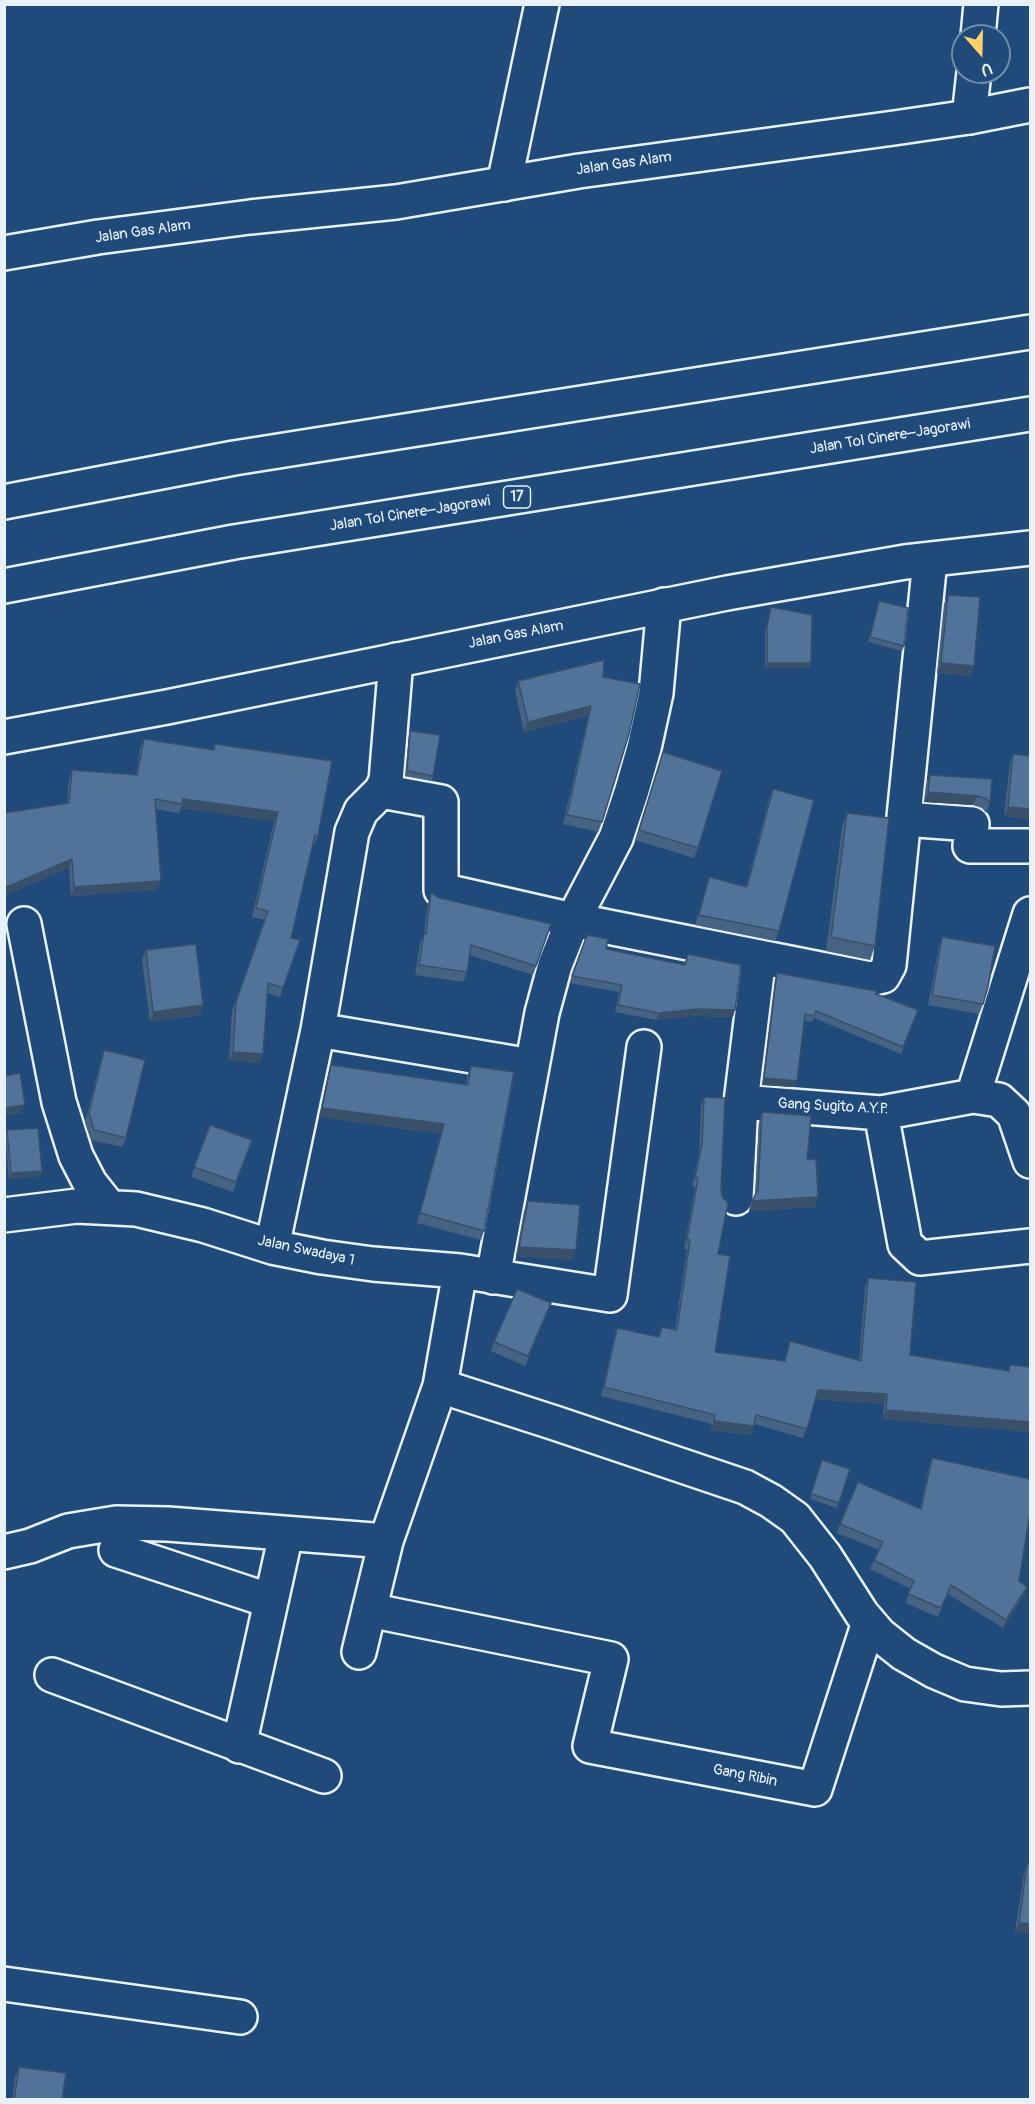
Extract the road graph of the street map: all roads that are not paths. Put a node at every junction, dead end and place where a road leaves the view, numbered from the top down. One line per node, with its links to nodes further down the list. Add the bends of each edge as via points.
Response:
1 (542, 4): 7 (main road)
2 (981, 4): 3 (main road)
3 (979, 24)
4 (973, 84): 6 (main road)
5 (1030, 105): 6 (main road, Jalan Gas Alam)
6 (969, 117): 7 (main road, Jalan Gas Alam)
7 (504, 184): 8 (main road, Jalan Gas Alam, via 396,202 250,217)
8 (4, 253)
9 (1030, 332): 11 (main road, via 246,457)
10 (1030, 414): 14 (main road, Jalan Tol Cinere–Jagorawi / 17, via 234,542)
11 (4, 502)
12 (1030, 548): 13 (main road, Jalan Gas Alam)
13 (930, 560): 15 (main road, Jalan Gas Alam); 19 (main road)
14 (4, 586)
15 (664, 605): 16 (main road, Jalan Gas Alam); 22 (main road, via 656,693 635,780 616,838)
16 (396, 660): 17 (main road, Jalan Gas Alam); 18 (main road, via 386,781)
17 (4, 737)
18 (381, 790): 22 (main road, via 441,802 441,890); 25 (main road, via 361,811 352,832)
19 (904, 819): 20 (main road, via 972,824 970,846); 24 (main road, via 889,965 883,976 870,979)
20 (1030, 846)
21 (1030, 914): 28 (main road)
22 (573, 920): 24 (main road); 27 (main road, via 555,965)
23 (24, 924): 33 (main road, via 59,1102 76,1156)
24 (759, 957): 29 (main road)
25 (318, 1030): 27 (main road); 36 (main road)
26 (644, 1047): 38 (main road, Jalan Swadaya 1, via 610,1295)
27 (531, 1066): 38 (main road)
28 (973, 1096): 30 (main road, Gang Sugito A.Y.P.); 31 (main road, Gang Sugito A.Y.P., via 999,1100 1014,1114)
29 (741, 1102): 30 (main road, Gang Sugito A.Y.P.); 32 (main road)
30 (881, 1113): 35 (main road, via 905,1244 920,1258)
31 (1030, 1161)
32 (736, 1198)
33 (109, 1207): 34 (main road, Jalan Swadaya 1, via 77,1206); 36 (main road, Jalan Swadaya 1, via 174,1218)
34 (4, 1215)
35 (1030, 1246)
36 (272, 1247): 37 (main road, Jalan Swadaya 1, via 373,1264)
37 (460, 1271): 38 (main road, Jalan Swadaya 1); 39 (main road)
38 (493, 1276)
39 (440, 1386): 41 (main road); 46 (main road, via 745,1487 771,1501 795,1518 818,1546)
40 (286, 1534): 41 (main road); 43 (main road, via 116,1523 68,1531); 44 (main road)
41 (386, 1541): 45 (main road)
42 (116, 1550): 44 (main road)
43 (4, 1552)
44 (271, 1601): 50 (main road)
45 (369, 1610): 46 (main road, Gang Ribin, via 611,1659 590,1746 815,1789); 47 (main road)
46 (869, 1622): 49 (main road, via 904,1654 965,1684)
47 (359, 1652)
48 (52, 1675): 50 (main road)
49 (1030, 1688)
50 (239, 1746): 51 (main road)
51 (324, 1776)
52 (4, 1984): 53 (main road)
53 (240, 2017)

